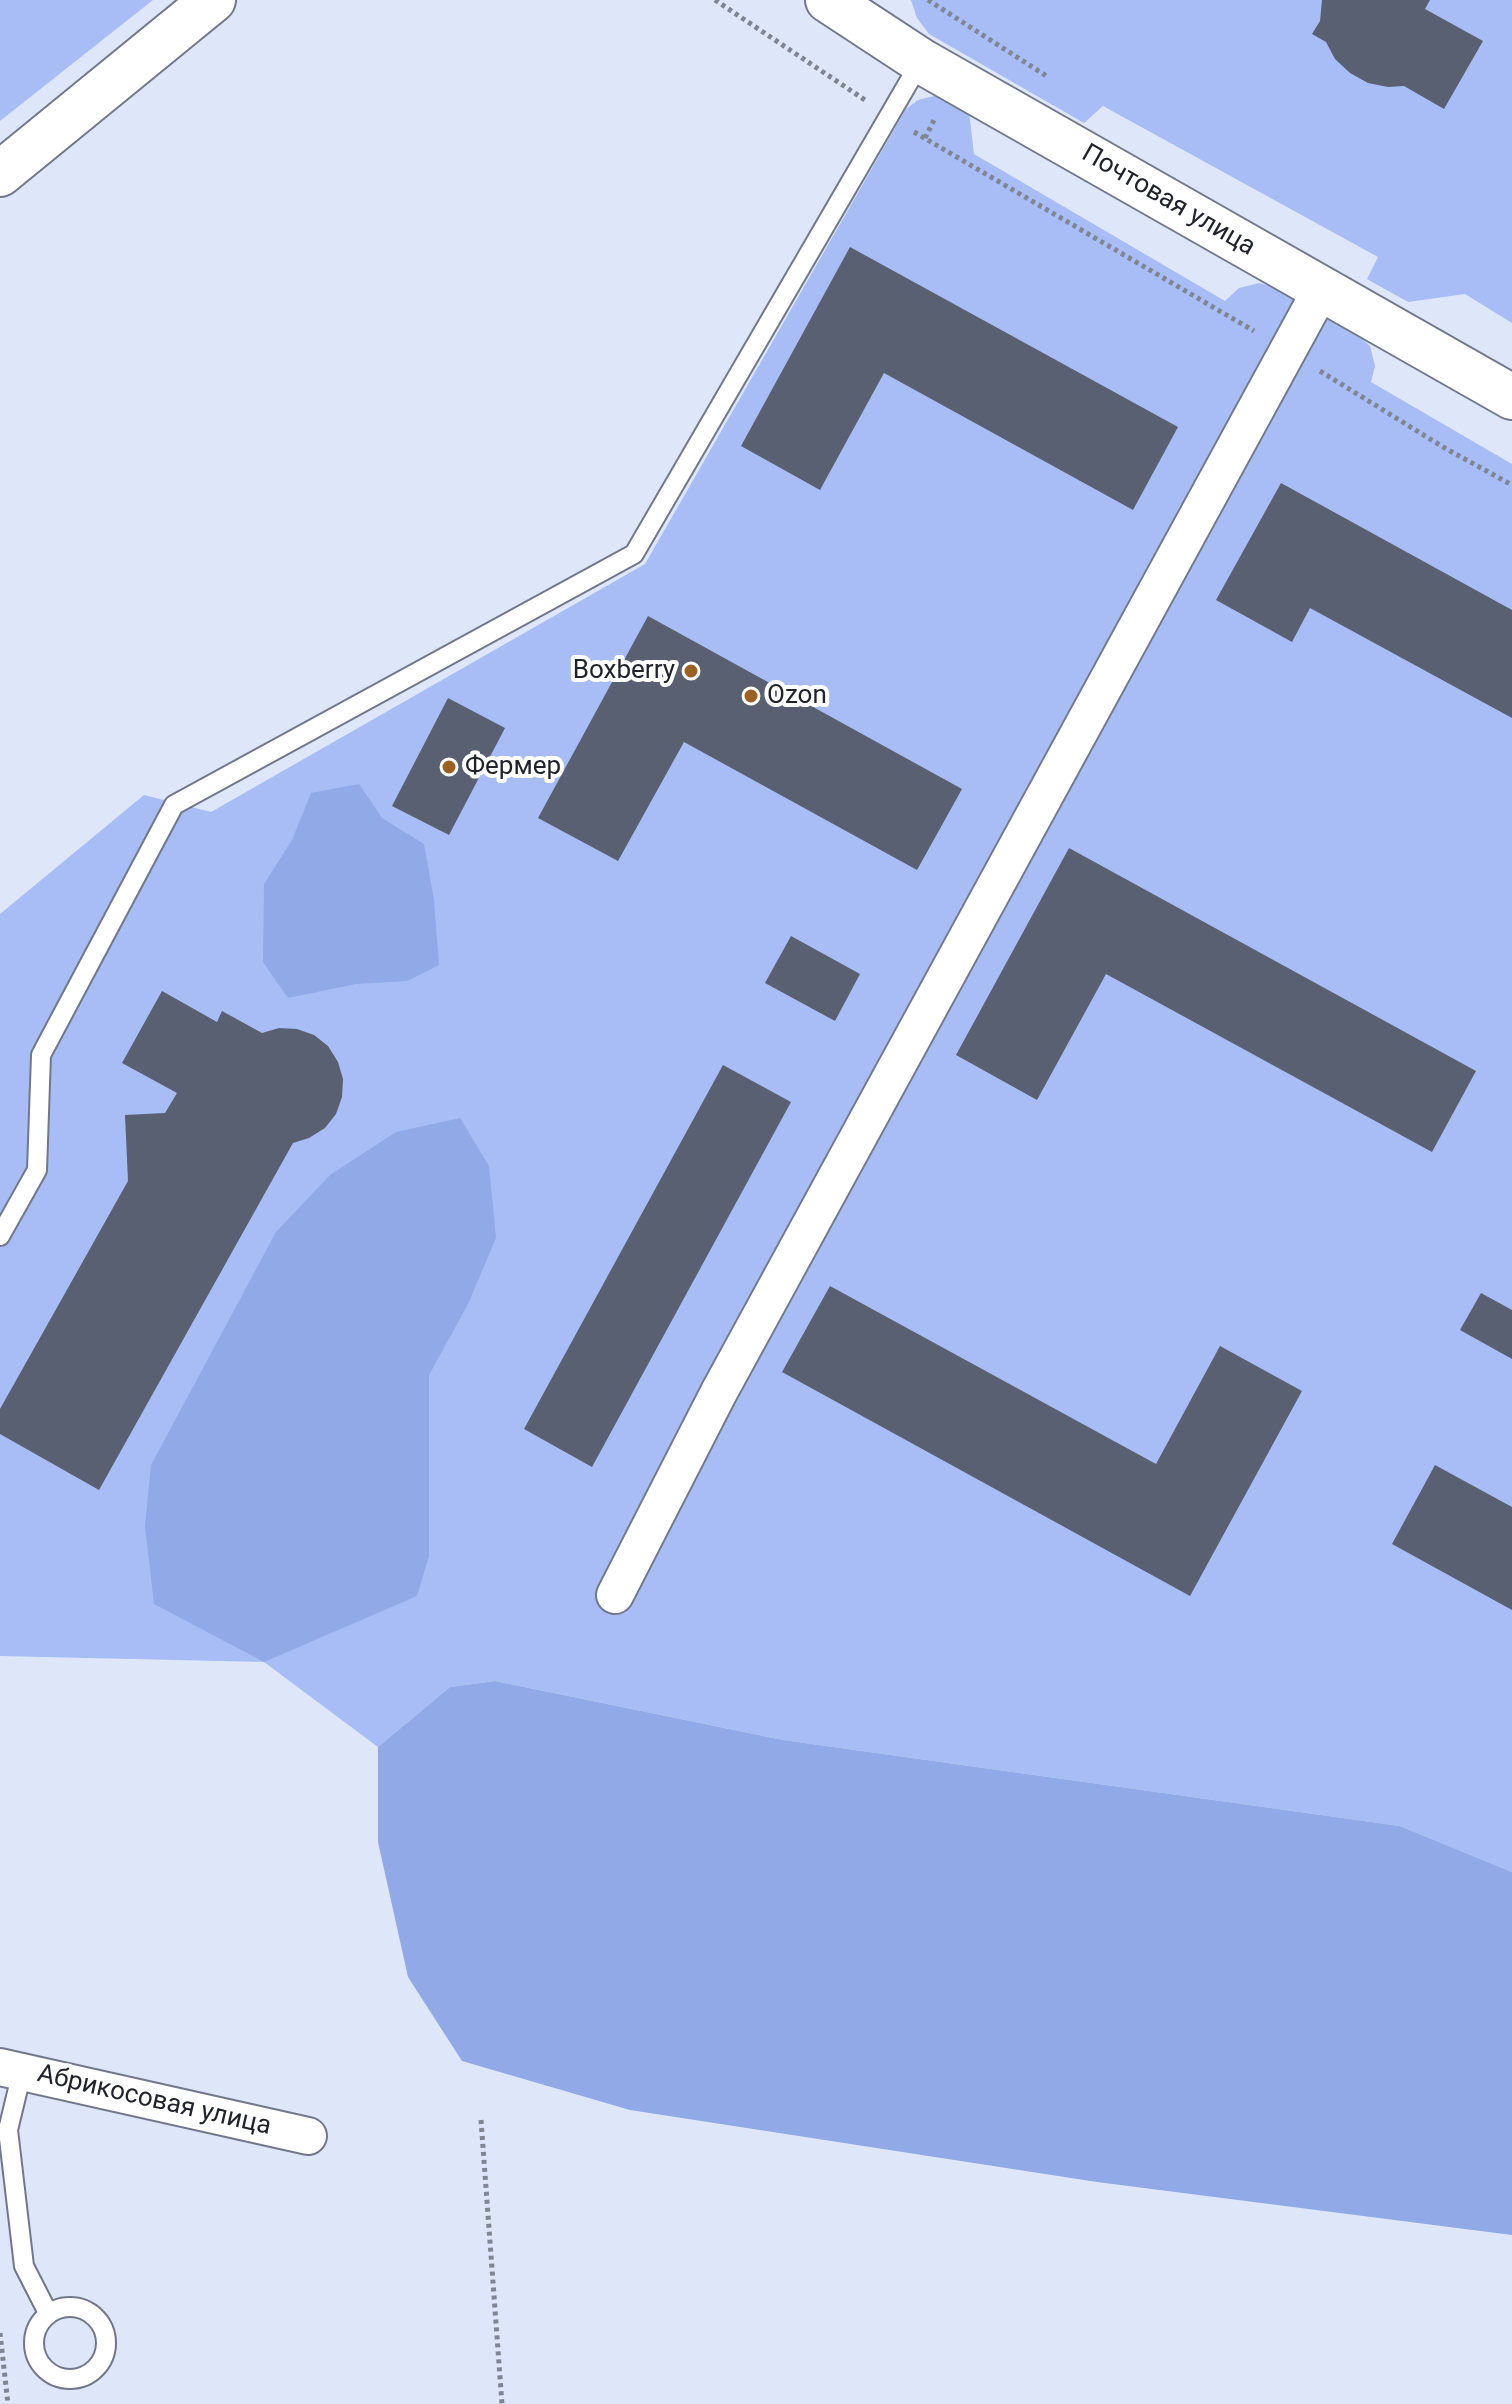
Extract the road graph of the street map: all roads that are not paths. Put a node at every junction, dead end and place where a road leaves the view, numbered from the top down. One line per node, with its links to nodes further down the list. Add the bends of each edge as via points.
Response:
1 (213, 0): 4 (street)
2 (852, 7): 3 (street, Почтовая улица)
3 (921, 61): 5 (street, Почтовая улица); 7 (lane, via 634,554 174,805 41,1055 37,1170)
4 (0, 174)
5 (1322, 288): 6 (street, Почтовая улица); 8 (street, via 727,1378)
6 (1512, 397)
7 (0, 1236)
8 (615, 1595)
9 (11, 2069): 10 (street, Абрикосовая улица); 11 (lane, via 8,2130 24,2266)
10 (308, 2136)
11 (48, 2313): 11 (lane, via 36,2328 33,2347 40,2365 55,2377 74,2380 92,2373 104,2357 106,2339 99,2321 85,2309 66,2306)

